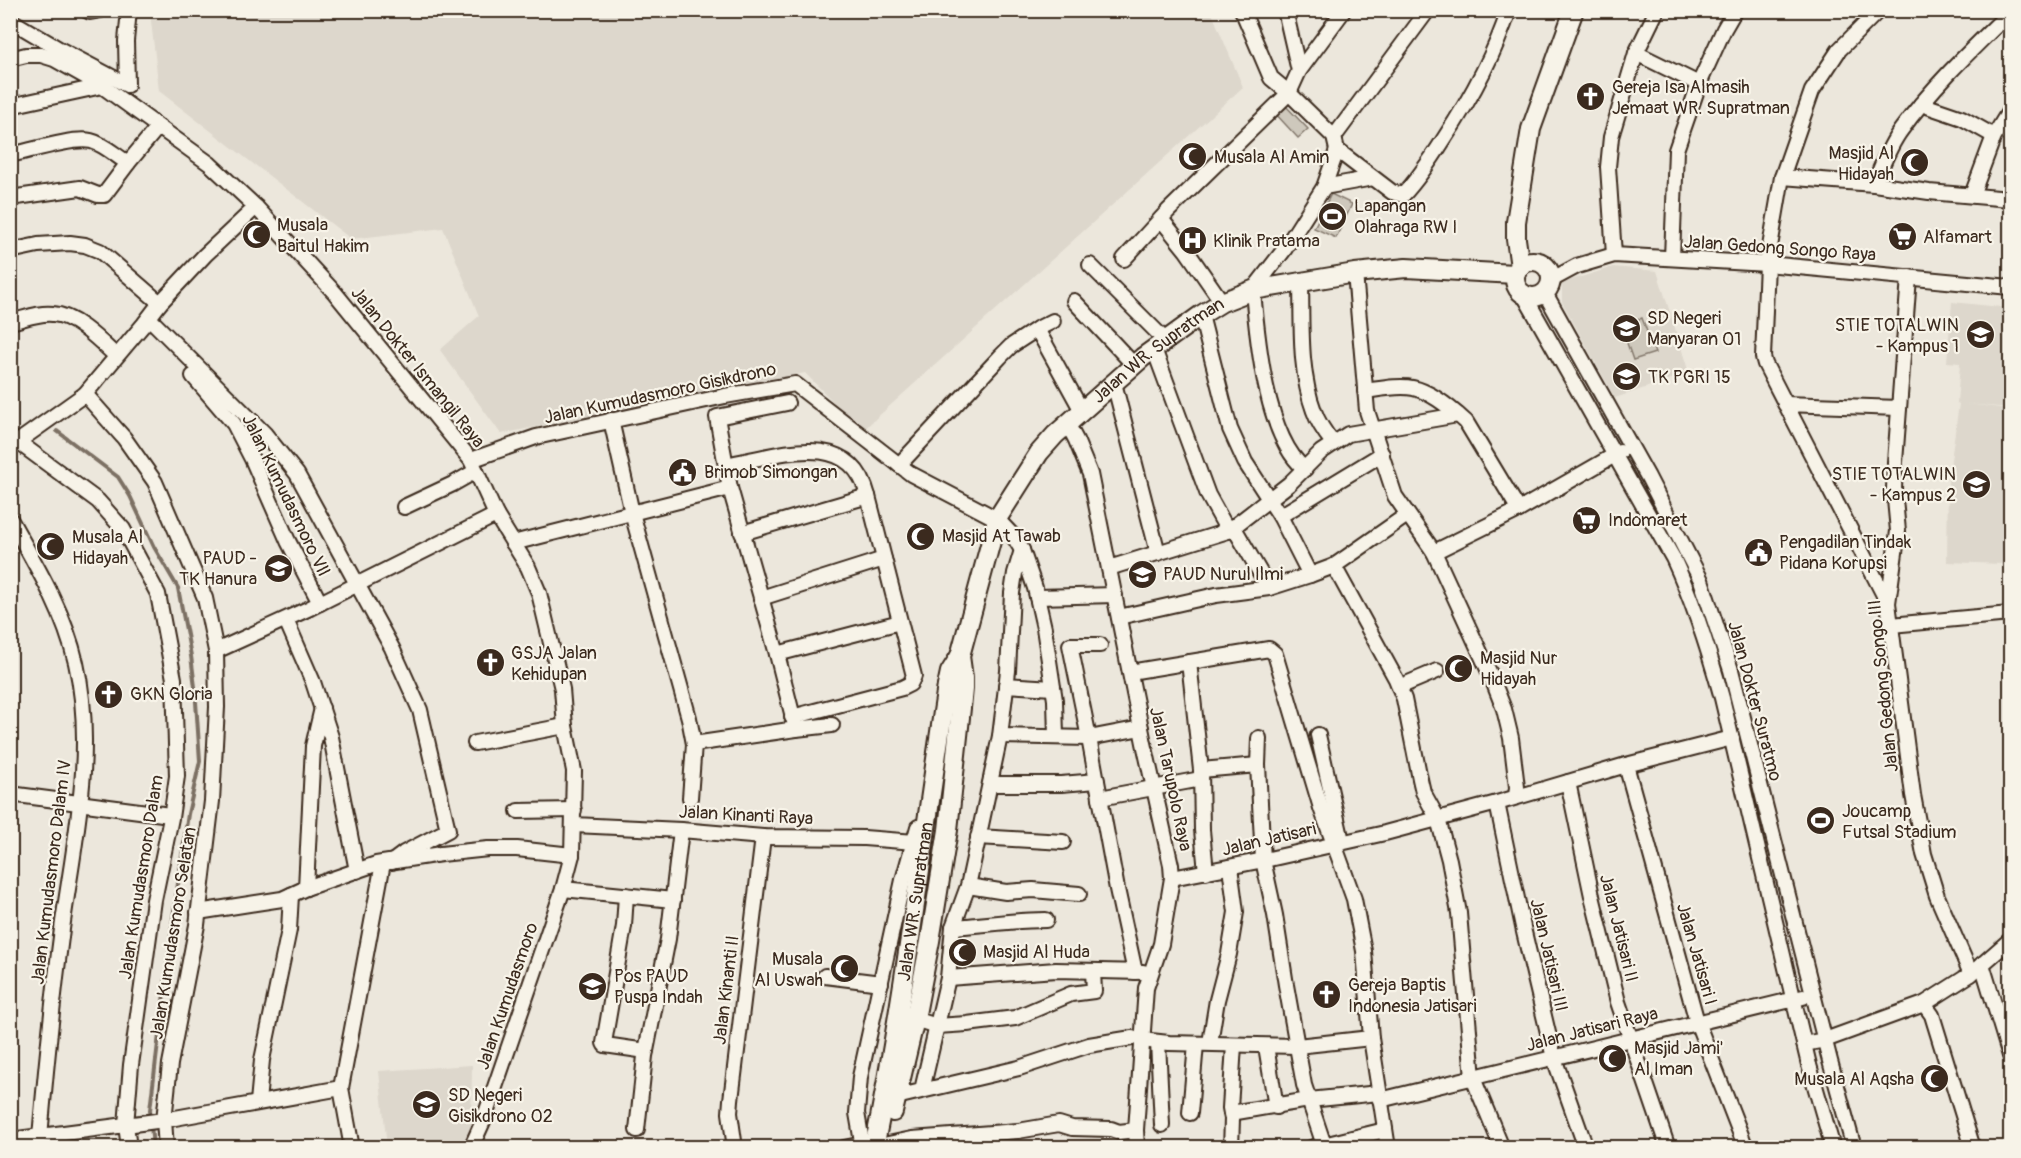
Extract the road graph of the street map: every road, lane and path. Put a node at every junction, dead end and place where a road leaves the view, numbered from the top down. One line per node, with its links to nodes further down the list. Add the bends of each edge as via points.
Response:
1 (86, 10): 2 (street)
2 (101, 10)
3 (129, 10): 15 (street, via 127,85)
4 (1242, 10): 22 (street, via 1271,78)
5 (1285, 10): 19 (street)
6 (1428, 10): 28 (street)
7 (1509, 10): 32 (street, via 1483,74 1406,193 1392,192)
8 (1574, 10): 46 (main road, via 1531,129 1516,222)
9 (1657, 10): 16 (street)
10 (1735, 10): 20 (street)
11 (1877, 11): 31 (street, via 1839,50 1812,91)
12 (1340, 12): 19 (street)
13 (2010, 12): 23 (street)
14 (10, 20): 15 (street)
15 (35, 34): 17 (street)
16 (1636, 53): 20 (street); 41 (street, via 1611,137 1608,167)
17 (26, 55): 18 (street, Jalan Dokter Ismangil Raya); 21 (street, Jalan Dokter Ismangil Raya, via 54,59)
18 (10, 59)
19 (1299, 71): 22 (street)
20 (1699, 84): 42 (street, via 1676,150)
21 (102, 86): 24 (street); 26 (street, Jalan Dokter Ismangil Raya)
22 (1289, 93): 28 (street); 39 (street)
23 (1921, 104): 27 (street, via 1962,118); 33 (street, via 1899,132)
24 (10, 105)
25 (2010, 110): 27 (street)
26 (158, 127): 30 (street); 38 (street, Jalan Dokter Ismangil Raya, via 210,164)
27 (1994, 136): 35 (street)
28 (1335, 143): 32 (street); 34 (street)
29 (10, 155): 30 (street, via 89,140)
30 (128, 163): 36 (street, via 104,195 69,188)
31 (1782, 177): 33 (street); 44 (street)
32 (1373, 178): 34 (street)
33 (1874, 184): 35 (street)
34 (1324, 187): 54 (street)
35 (1972, 195): 37 (street)
36 (10, 198)
37 (2010, 199)
38 (256, 207): 58 (street); 87 (street, Jalan Dokter Ismangil Raya, via 335,293)
39 (1161, 219): 43 (street); 57 (street)
40 (10, 252): 58 (street, via 38,245 86,245 100,251)
41 (1614, 255): 42 (street, Jalan Gedong Songo Raya); 52 (street, Jalan Gedong Songo Raya, via 1577,266)
42 (1672, 258): 44 (street, Jalan Gedong Songo Raya)
43 (1124, 259)
44 (1767, 264): 49 (street, Jalan Gedong Songo Raya); 72 (street, via 1763,357)
45 (1090, 265): 48 (street)
46 (1517, 271): 47 (main road, Jalan WR. Supratman, via 1406,268); 52 (main road, via 1523,263 1542,263 1549,270); 55 (main road, via 1515,282)
47 (1355, 273): 50 (main road, Jalan WR. Supratman); 68 (street)
48 (1101, 276): 51 (street); 64 (street)
49 (1909, 277): 53 (street, Jalan Gedong Songo Raya); 73 (street, Jalan Gedong Songo III)
50 (1301, 282): 54 (main road, Jalan WR. Supratman); 80 (street, via 1307,385 1321,426)
51 (1090, 286)
52 (1548, 286): 55 (main road, via 1539,297); 82 (street, Jalan Dokter Suratmo, via 1563,322)
53 (2010, 287)
54 (1253, 290): 57 (main road, Jalan WR. Supratman); 88 (street, via 1270,405 1284,442)
55 (1524, 295): 84 (street, Jalan Dokter Suratmo)
56 (1074, 301): 66 (street)
57 (1222, 302): 59 (main road, Jalan WR. Supratman)
58 (160, 303): 60 (street)
59 (1201, 315): 64 (main road, Jalan WR. Supratman); 91 (street, via 1230,429 1245,462)
60 (147, 321): 65 (street); 112 (street, via 283,456 297,474); 117 (street, Jalan Kumudasmoro Vll, via 234,424)
61 (1053, 321): 63 (street)
62 (10, 322): 65 (street, via 38,314 61,315 93,335)
63 (1036, 329): 74 (street); 86 (street, via 1000,357)
64 (1159, 344): 66 (main road, Jalan WR. Supratman); 100 (street, via 1208,495)
65 (116, 356): 69 (street)
66 (1134, 365): 67 (main road, Jalan WR. Supratman)
67 (1114, 383): 74 (main road, Jalan WR. Supratman); 105 (street)
68 (1365, 391): 75 (street, via 1414,388); 79 (street)
69 (85, 394): 81 (street); 125 (street, Jalan Kumudasmoro Selatan, via 155,482 205,598)
70 (713, 398): 76 (street); 77 (street, Jalan Kumudasmoro Gisikdrono); 86 (street, Jalan Kumudasmoro Gisikdrono, via 795,384)
71 (787, 403): 76 (street)
72 (1785, 404): 73 (street); 118 (street)
73 (1899, 408): 118 (street, Jalan Gedong Songo III, via 1894,489 1898,531)
74 (1082, 411): 78 (main road, Jalan WR. Supratman)
75 (1458, 415): 79 (street); 93 (street)
76 (717, 417): 85 (street)
77 (611, 420): 87 (street, Jalan Kumudasmoro Gisikdrono, via 536,437); 94 (street)
78 (1067, 423): 99 (main road, Jalan WR. Supratman, via 1039,453); 108 (street, Jalan Tarupolo Raya, via 1089,474)
79 (1373, 430): 80 (street, via 1355,432); 83 (street)
80 (1333, 443): 88 (street)
81 (14, 445): 163 (street, Jalan Kumudasmoro Dalam, via 98,501 123,529 158,594 174,679 177,776)
82 (1630, 446): 84 (street); 110 (street, Jalan Dokter Suratmo)
83 (1382, 454): 96 (street, via 1395,495); 97 (street)
84 (1615, 455): 93 (street); 111 (street, Jalan Dokter Suratmo)
85 (726, 465): 89 (street); 90 (street, via 822,450 836,454 857,472)
86 (900, 465): 99 (street, Jalan Kumudasmoro Gisikdrono)
87 (474, 466): 92 (street, Jalan Kumudasmoro Gisikdrono, via 453,484); 95 (street, Jalan Dokter Ismangil Raya)
88 (1305, 469): 91 (street)
89 (730, 488): 94 (street); 101 (street)
90 (868, 496): 101 (street); 106 (street)
91 (1270, 499): 97 (street); 100 (street)
92 (404, 507)
93 (1519, 510): 104 (street)
94 (632, 513): 102 (street); 147 (street)
95 (496, 515): 102 (street, Jalan Dokter Ismangil Raya); 112 (street)
96 (1407, 515): 104 (street); 107 (street)
97 (1280, 516): 109 (street)
98 (10, 519): 159 (street, Jalan Kumudasmoro Dalam IV, via 59,609 76,663 85,721)
99 (998, 519): 103 (street); 127 (main road, Jalan WR. Supratman)
100 (1230, 529): 105 (street); 113 (street)
101 (742, 533): 116 (street)
102 (513, 543): 138 (street, Jalan Dokter Ismangil Raya, via 539,593 562,689)
103 (1022, 549): 115 (street); 131 (street, via 1012,593)
104 (1434, 552): 156 (street, via 1504,709 1511,738)
105 (1158, 554): 108 (street)
106 (884, 559): 116 (street); 122 (street)
107 (1334, 566): 109 (street); 133 (street)
108 (1109, 568): 114 (street, Jalan Tarupolo Raya)
109 (1310, 575): 113 (street)
110 (1701, 580): 111 (street); 197 (street, Jalan Dokter Suratmo, via 1731,670)
111 (1686, 585): 145 (street, Jalan Dokter Suratmo)
112 (356, 586): 117 (street); 174 (street, via 392,648 420,710 449,826 445,833)
113 (1269, 588): 120 (street, via 1216,595)
114 (1115, 595): 115 (street); 120 (street, Jalan Tarupolo Raya)
115 (1037, 597): 134 (street)
116 (761, 598): 126 (street)
117 (320, 603): 121 (street)
118 (1888, 603): 123 (street, Jalan Gedong Songo III)
119 (2010, 615): 123 (street)
120 (1119, 617): 130 (street, Jalan Tarupolo Raya)
121 (286, 620): 125 (street); 135 (street)
122 (900, 622): 126 (street); 136 (street, via 914,676 910,684)
123 (1891, 625): 190 (street, Jalan Gedong Songo III, via 1924,854 1937,896)
124 (1100, 645): 143 (street, via 1070,645)
125 (216, 651): 186 (street, Jalan Kumudasmoro Selatan, via 212,801)
126 (777, 654): 136 (street)
127 (960, 656): 132 (main road, Jalan WR. Supratman); 200 (main road, Jalan WR. Supratman, via 963,689 948,830 930,941)
128 (1189, 662): 130 (street); 150 (street); 171 (street, via 1269,649 1275,654 1321,808)
129 (1437, 670): 133 (street)
130 (1130, 672): 139 (street, Jalan Tarupolo Raya)
131 (1006, 685): 134 (street); 141 (street)
132 (947, 686): 169 (street, via 942,688); 200 (main road, Jalan WR. Supratman, via 911,936)
133 (1399, 687): 164 (street, via 1421,786)
134 (1053, 688): 142 (street)
135 (322, 708): 176 (street); 180 (street, via 313,746)
136 (794, 723): 137 (street); 147 (street)
137 (832, 725)
138 (565, 726): 146 (street); 161 (street, Jalan Dokter Ismangil Raya, via 574,771)
139 (1141, 728): 143 (street); 154 (street, Jalan Tarupolo Raya)
140 (1318, 735): 171 (street)
141 (1000, 736): 142 (street); 153 (street)
142 (1056, 737): 143 (street)
143 (1089, 738): 151 (street)
144 (1259, 738): 148 (street)
145 (1732, 738): 149 (street); 198 (street, Jalan Dokter Suratmo)
146 (474, 743)
147 (694, 744): 157 (street)
148 (1258, 765): 150 (street); 173 (street)
149 (1626, 765): 152 (street); 201 (street, Jalan Jatisari I)
150 (1201, 775): 154 (street); 177 (street)
151 (1097, 781): 153 (street); 158 (street)
152 (1568, 782): 156 (street); 204 (street, Jalan Jatisari II, via 1594,907)
153 (990, 784): 168 (street)
154 (1154, 787): 158 (street); 178 (street, Jalan Tarupolo Raya)
155 (10, 794): 159 (street)
156 (1516, 797): 160 (street)
157 (690, 798)
158 (1100, 798): 192 (street)
159 (81, 803): 163 (street); 232 (street, Jalan Kumudasmoro Dalam IV, via 59,954)
160 (1497, 803): 164 (street); 215 (street, Jalan Jatisari III)
161 (574, 810): 162 (street); 165 (street, Jalan Dokter Ismangil Raya)
162 (518, 811)
163 (170, 815): 227 (street, Jalan Kumudasmoro Dalam, via 131,1065)
164 (1437, 819): 171 (street); 216 (street, via 1459,913)
165 (574, 825): 166 (street, Jalan Kinanti Raya); 172 (street, Jalan Dokter Ismangil Raya)
166 (681, 830): 167 (street, Jalan Kinanti Raya); 185 (street)
167 (763, 837): 169 (street, Jalan Kinanti Raya); 240 (street, Jalan Kinanti II, via 731,1100)
168 (978, 837): 170 (street); 179 (street)
169 (915, 842): 196 (street)
170 (1063, 842)
171 (1338, 842): 173 (street, Jalan Jatisari); 203 (street, Jalan Jatisari, via 1364,951)
172 (572, 855): 174 (street, via 488,849); 181 (street, Jalan Kumudasmoro)
173 (1263, 860): 175 (street, Jalan Jatisari); 212 (street)
174 (388, 862): 176 (street); 217 (street)
175 (1230, 867): 177 (street, Jalan Jatisari); 208 (street, via 1236,912 1229,954)
176 (357, 871): 180 (street)
177 (1206, 872): 178 (street, Jalan Jatisari)
178 (1172, 878): 193 (street, Jalan Tarupolo Raya, via 1161,944)
179 (968, 886): 182 (street, via 1006,892); 188 (street)
180 (306, 888): 183 (street)
181 (563, 889): 184 (street); 239 (street, Jalan Kumudasmoro)
182 (1079, 894)
183 (291, 895): 186 (street); 222 (street, via 289,930 262,1060)
184 (626, 895): 185 (street); 213 (street, via 604,1042)
185 (673, 900): 213 (street)
186 (198, 912): 226 (street, Jalan Kumudasmoro Selatan)
187 (1046, 920): 188 (street)
188 (953, 927): 195 (street)
189 (2010, 940): 190 (street)
190 (1976, 969): 199 (street); 214 (street, Jalan Gedong Songo III)
191 (1092, 971): 192 (street); 195 (street); 202 (street, via 1094,991 1071,994 1015,1018)
192 (1135, 972): 193 (street)
193 (1151, 972): 205 (street, Jalan Tarupolo Raya)
194 (825, 976): 196 (street)
195 (948, 978): 202 (street)
196 (881, 983): 234 (street, via 860,1077 857,1113)
197 (1813, 994): 198 (street, Jalan Jatisari Raya); 206 (street, Jalan Dokter Suratmo)
198 (1794, 999): 201 (street, Jalan Jatisari Raya); 209 (street, Jalan Dokter Suratmo)
199 (1924, 1004): 206 (street); 251 (street, via 1932,1015)
200 (906, 1017): 202 (street); 219 (main road, Jalan WR. Supratman); 234 (main road, Jalan WR. Supratman)
201 (1697, 1022): 204 (street, Jalan Jatisari Raya); 248 (street, Jalan Jatisari I)
202 (937, 1026): 218 (street)
203 (1371, 1038): 212 (street); 220 (street, Jalan Jatisari)
204 (1631, 1038): 215 (street, Jalan Jatisari Raya); 247 (street, Jalan Jatisari II)
205 (1136, 1039): 207 (street); 218 (street, via 1089,1045 1019,1068); 230 (street, Jalan Tarupolo Raya)
206 (1826, 1040): 209 (street); 250 (street, Jalan Dokter Suratmo)
207 (1158, 1042): 208 (street); 228 (street)
208 (1203, 1043): 210 (street); 224 (street)
209 (1804, 1044): 249 (street, Jalan Dokter Suratmo)
210 (1234, 1045): 211 (street); 225 (street)
211 (1266, 1046): 212 (street); 223 (street)
212 (1297, 1046): 221 (street)
213 (646, 1051): 229 (street)
214 (2010, 1056)
215 (1554, 1058): 216 (street, Jalan Jatisari Raya); 246 (street, Jalan Jatisari III)
216 (1473, 1078): 220 (street, Jalan Jatisari Raya); 245 (street)
217 (341, 1088): 222 (street); 238 (street)
218 (922, 1090): 219 (street)
219 (896, 1096): 234 (main road, Jalan WR. Supratman)
220 (1379, 1096): 221 (street, Jalan Jatisari Raya); 231 (street, Jalan Jatisari)
221 (1309, 1101): 223 (street, Jalan Jatisari Raya); 235 (street)
222 (258, 1102): 226 (street)
223 (1276, 1107): 225 (street, Jalan Jatisari Raya)
224 (1191, 1113)
225 (1232, 1113): 243 (street)
226 (160, 1120): 227 (street); 237 (street, Jalan Kumudasmoro Selatan)
227 (130, 1124): 232 (street); 236 (street, Jalan Kumudasmoro Dalam)
228 (1162, 1125)
229 (637, 1130)
230 (1136, 1130): 234 (street, via 1119,1132 1059,1124); 242 (street, Jalan Tarupolo Raya)
231 (1385, 1130): 235 (street); 244 (street, Jalan Jatisari)
232 (40, 1137): 233 (street)
233 (10, 1140)
234 (875, 1146): 241 (street)
235 (1320, 1146)
236 (129, 1148)
237 (166, 1148)
238 (352, 1148)
239 (471, 1148)
240 (735, 1148)
241 (844, 1148)
242 (1137, 1148)
243 (1231, 1148)
244 (1388, 1148)
245 (1502, 1148)
246 (1586, 1148)
247 (1668, 1148)
248 (1746, 1148)
249 (1833, 1148)
250 (1854, 1148)
251 (1973, 1148)

